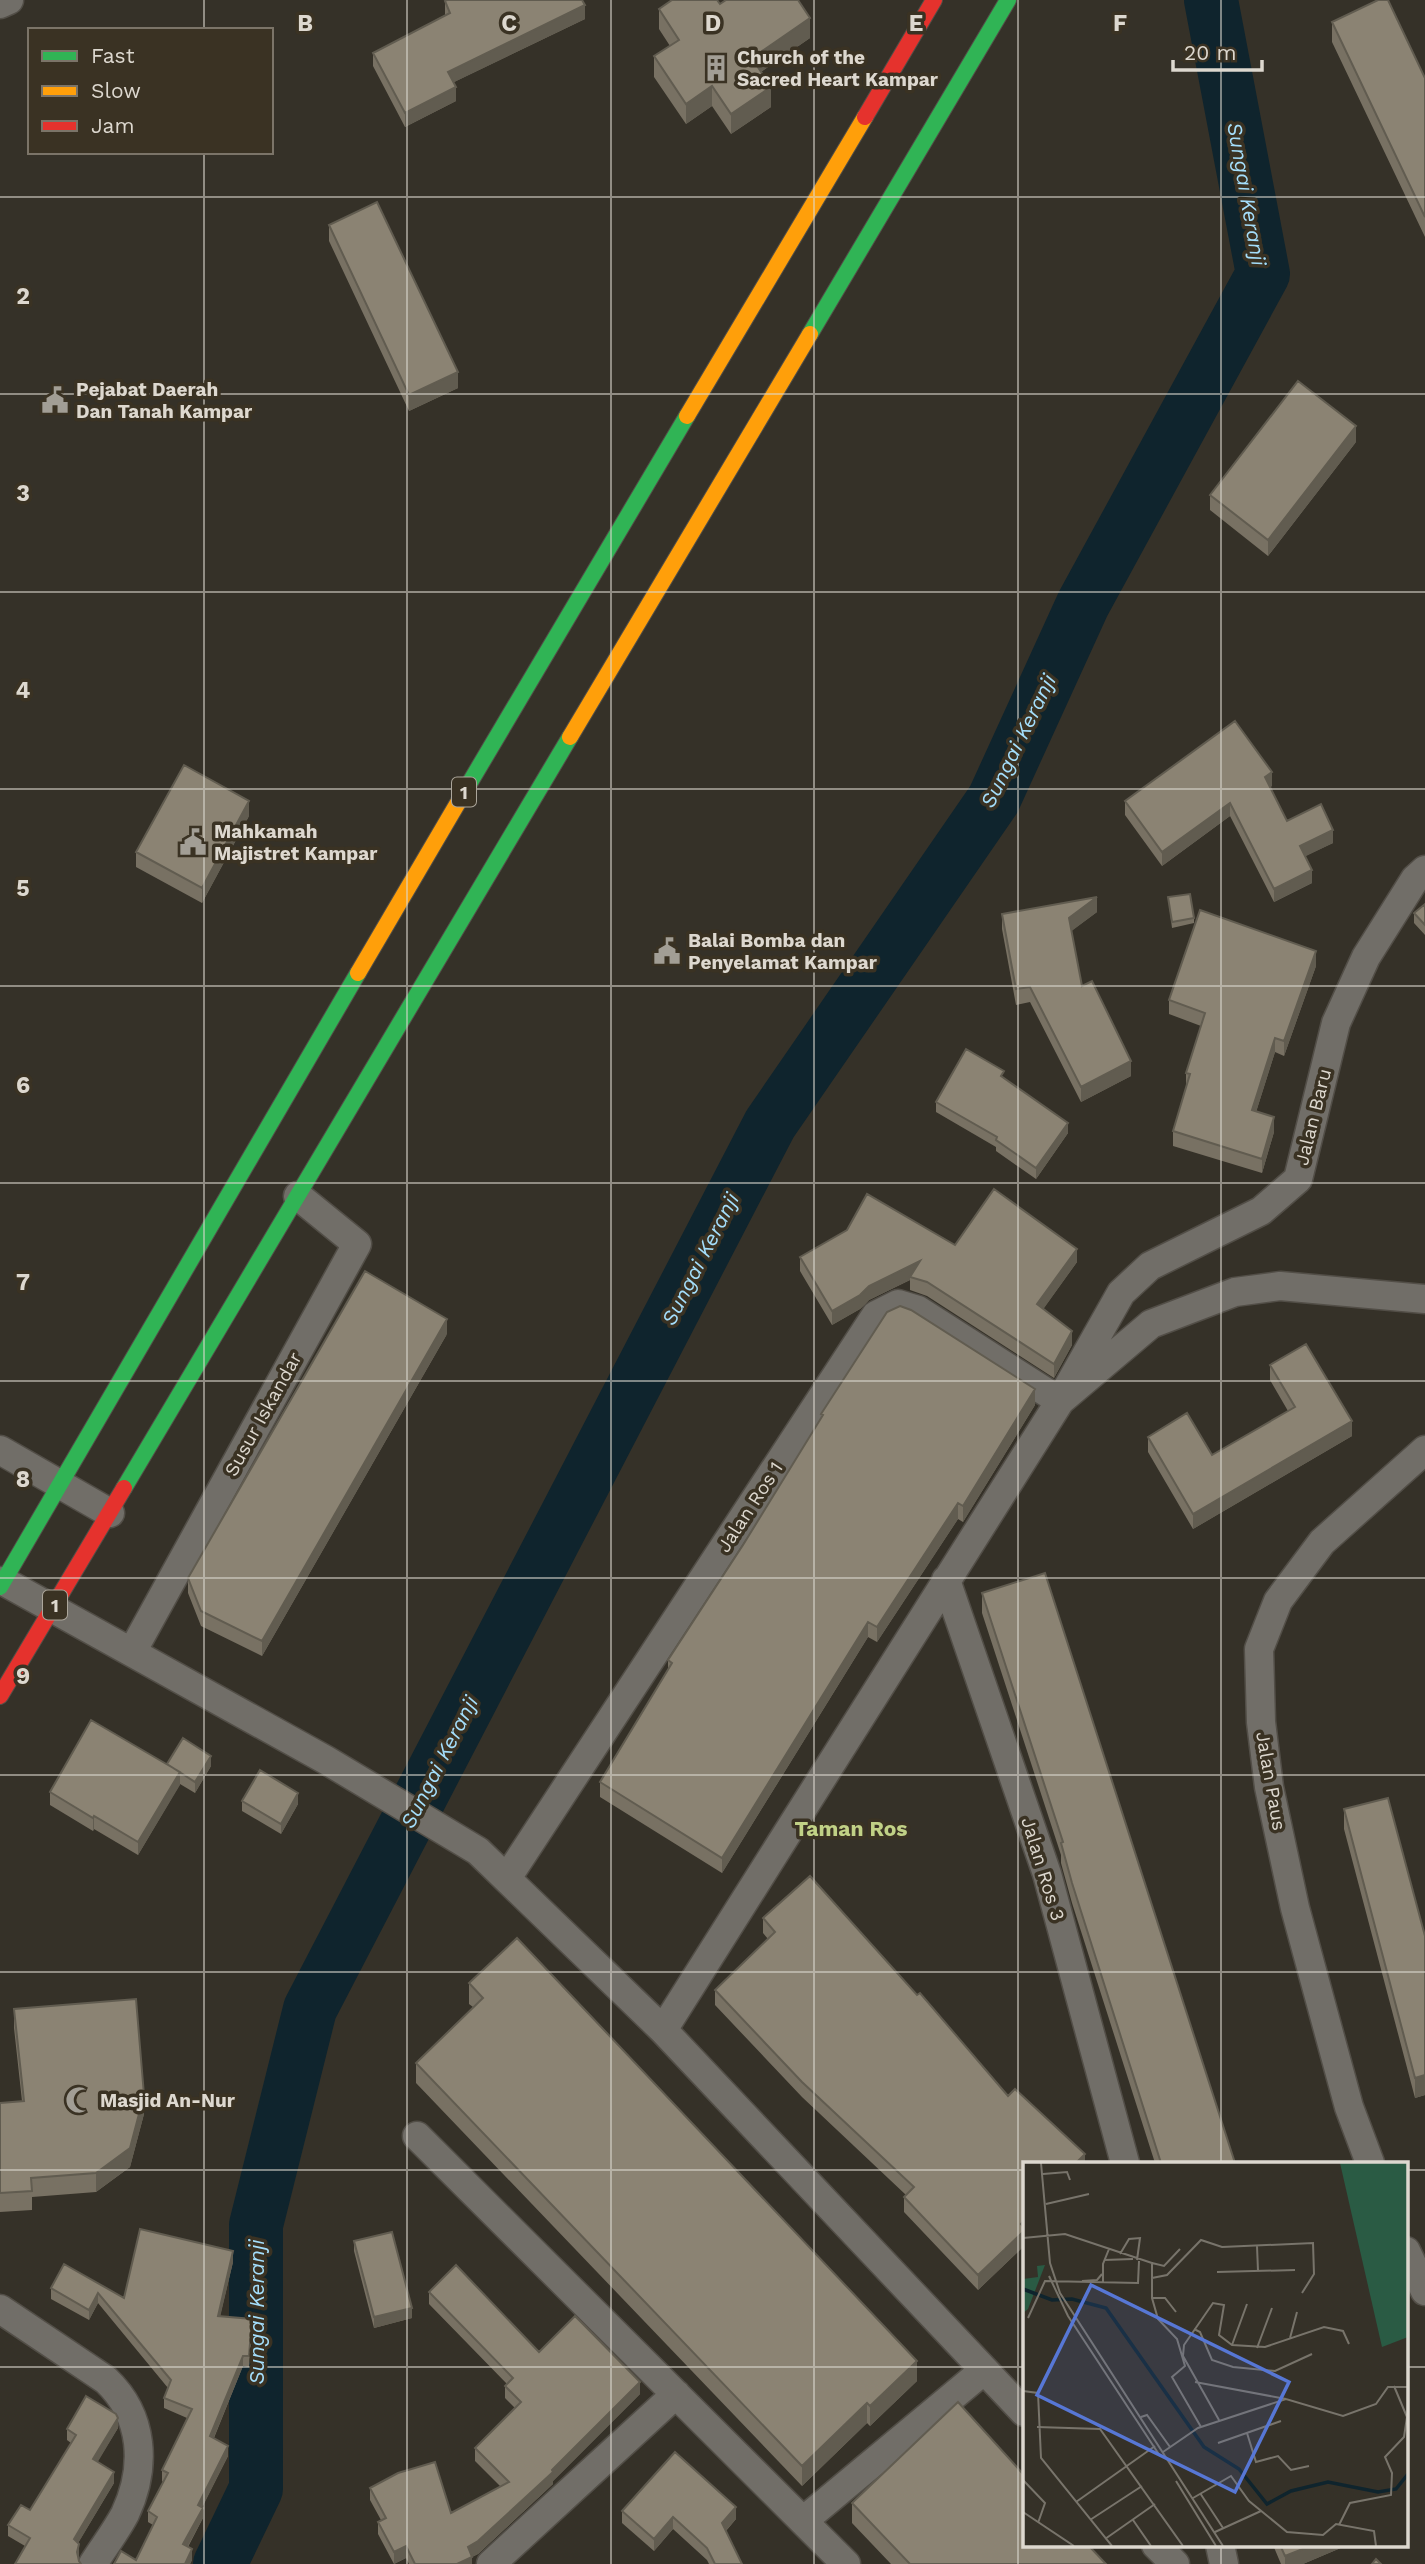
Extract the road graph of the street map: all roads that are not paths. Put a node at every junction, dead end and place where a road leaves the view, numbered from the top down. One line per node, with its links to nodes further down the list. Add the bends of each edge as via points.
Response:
1 (9, 0): 4 (street)
2 (934, 0): 11 (highway, 1, via 496,737)
3 (1008, 0): 6 (highway, 1)
4 (0, 4)
5 (1425, 870): 8 (street, Jalan Baru, via 1366,957 1336,1023 1298,1178 1261,1211 1150,1266 1121,1293)
6 (298, 1196): 12 (highway, 1); 16 (street, Susur Iskandar, via 357,1244)
7 (1425, 1299): 8 (street, via 1280,1286 1235,1292 1151,1324)
8 (1060, 1401): 13 (street); 18 (street, Jalan Ros 1, via 918,1310 898,1304 876,1315)
9 (0, 1450): 11 (street)
10 (1425, 1450): 22 (street, Jalan Paus, via 1322,1542 1278,1601 1259,1649 1269,1787 1295,1908 1349,2107)
11 (61, 1483): 12 (street); 14 (highway, 1)
12 (110, 1513): 15 (highway, 1)
13 (946, 1580): 19 (street); 21 (street, Jalan Ros 3, via 1047,1874)
14 (2, 1584): 15 (street)
15 (53, 1608): 16 (street); 17 (highway, 1)
16 (132, 1651): 18 (street, via 478,1851)
17 (0, 1696)
18 (507, 1878): 19 (street)
19 (663, 2030): 26 (street)
20 (417, 2136): 27 (street)
21 (1125, 2162)
22 (1370, 2162)
23 (1408, 2255): 24 (street)
24 (1425, 2291)
25 (0, 2309): 32 (street, via 106,2380 120,2393 133,2422 139,2440 139,2473 125,2514)
26 (983, 2371): 28 (street); 29 (street)
27 (676, 2394): 29 (street); 33 (street)
28 (1023, 2411)
29 (803, 2521): 34 (street)
30 (1157, 2546): 35 (street)
31 (1220, 2546): 36 (street)
32 (93, 2564)
33 (491, 2564)
34 (846, 2564)
35 (1175, 2564)
36 (1224, 2564)

